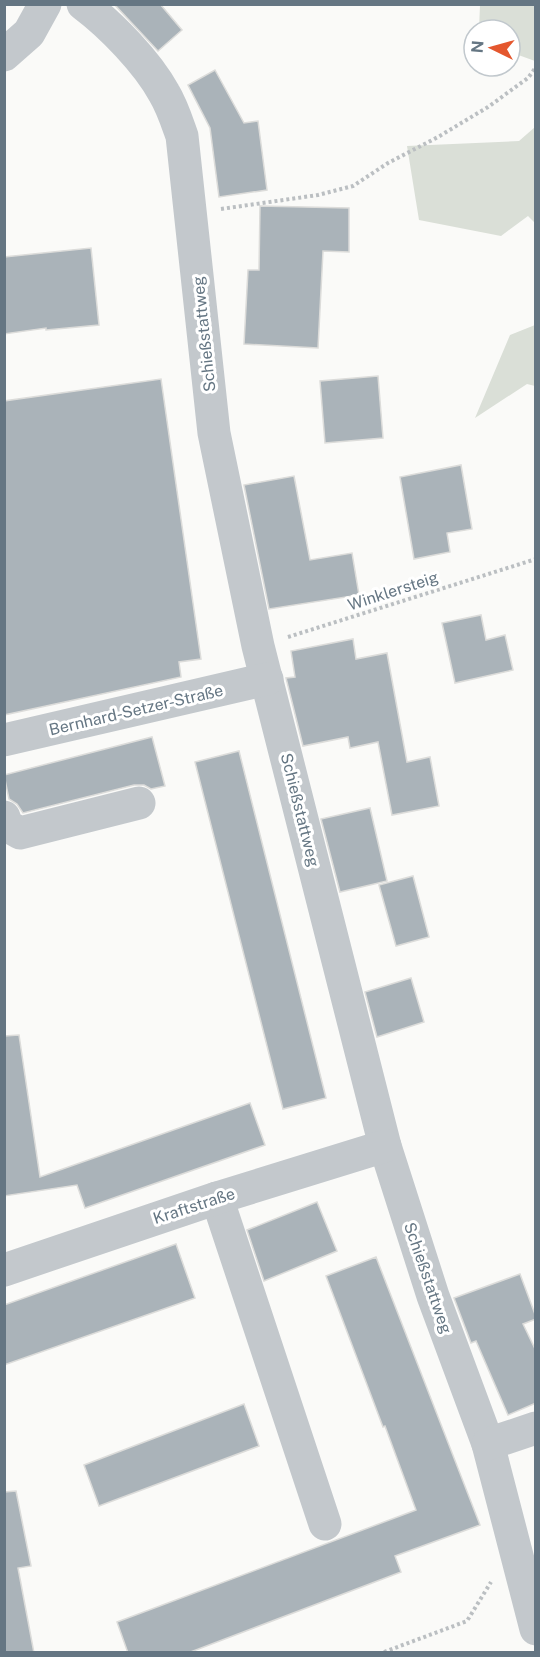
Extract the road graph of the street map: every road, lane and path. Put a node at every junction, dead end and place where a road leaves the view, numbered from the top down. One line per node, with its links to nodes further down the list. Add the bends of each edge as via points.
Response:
1 (45, 4): 3 (street, via 29,33)
2 (82, 4): 7 (street, Schießstattweg, via 104,20 136,54 164,92 182,136 214,433)
3 (4, 55)
4 (536, 67): 5 (path, via 528,78 488,107 388,162 353,186 318,195)
5 (210, 210)
6 (536, 559): 7 (path, Winklersteig)
7 (258, 646): 8 (street, Schießstattweg)
8 (267, 679): 9 (street, Bernhard-Setzer-Straße); 12 (street, Schießstattweg)
9 (4, 740)
10 (140, 803): 11 (street, via 20,833 6,825)
11 (4, 817)
12 (385, 1146): 13 (street, Kraftstraße); 16 (street, Schießstattweg, via 433,1296)
13 (217, 1198): 14 (street, Kraftstraße); 17 (street)
14 (4, 1270)
15 (536, 1428): 16 (street)
16 (488, 1444): 18 (street, Schießstattweg)
17 (326, 1524)
18 (514, 1547): 19 (street, Schießstattweg); 20 (path, via 467,1621)
19 (536, 1629)
20 (384, 1653)

